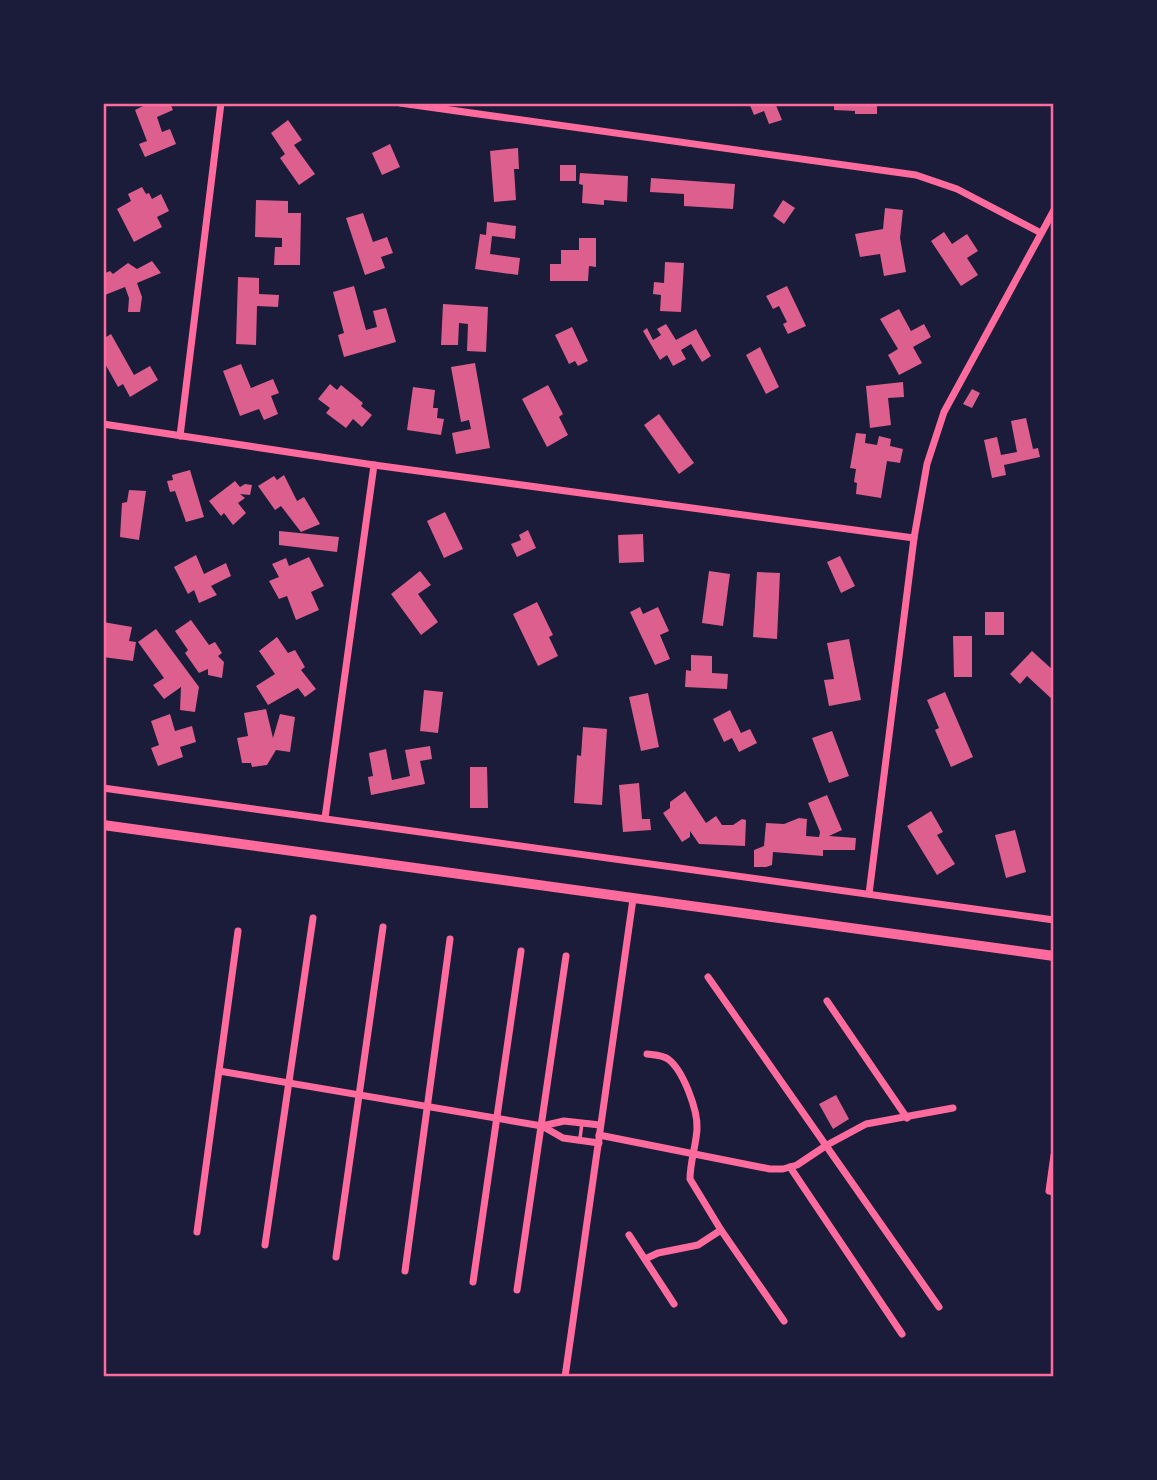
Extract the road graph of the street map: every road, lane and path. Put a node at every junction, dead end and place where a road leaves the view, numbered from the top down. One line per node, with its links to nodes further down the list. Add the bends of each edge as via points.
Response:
1 (221, 103): 6 (street)
2 (400, 103): 4 (street, via 916,175 957,189)
3 (1054, 210): 4 (street)
4 (1041, 233): 8 (street, via 944,412 927,464)
5 (103, 424): 6 (street)
6 (180, 436): 7 (street)
7 (374, 466): 8 (street); 10 (street)
8 (914, 538): 12 (street)
9 (103, 788): 10 (street)
10 (325, 818): 12 (street)
11 (103, 825): 13 (street)
12 (869, 894): 15 (street)
13 (633, 899): 21 (street); 33 (street)
14 (313, 918): 26 (street)
15 (1054, 920)
16 (383, 927): 27 (street)
17 (238, 931): 25 (street)
18 (450, 939): 28 (street)
19 (521, 951): 30 (street)
20 (566, 956): 34 (street)
21 (1054, 957)
22 (708, 977): 37 (street)
23 (827, 1001): 31 (street)
24 (647, 1054): 38 (street, via 671,1061 685,1084 696,1112)
25 (219, 1071): 26 (street); 43 (street)
26 (289, 1082): 27 (street); 45 (street)
27 (360, 1094): 28 (street); 46 (street)
28 (427, 1106): 30 (street); 48 (street)
29 (953, 1108): 31 (street)
30 (496, 1118): 34 (street); 49 (street)
31 (907, 1118): 37 (street, via 866,1124)
32 (582, 1123): 33 (street); 34 (street); 36 (lane)
33 (600, 1125): 35 (street)
34 (542, 1126): 36 (street); 50 (street)
35 (599, 1139): 36 (street); 38 (street); 55 (street)
36 (580, 1141)
37 (827, 1145): 40 (street); 52 (street)
38 (693, 1153): 40 (street, via 770,1169); 42 (street, via 690,1179)
39 (1054, 1155): 41 (street, via 1049,1191)
40 (790, 1167): 54 (street)
41 (1054, 1192)
42 (721, 1230): 47 (street, via 698,1245); 53 (street)
43 (197, 1232)
44 (629, 1235): 47 (street)
45 (265, 1245)
46 (336, 1257)
47 (645, 1259): 51 (street)
48 (405, 1271)
49 (473, 1282)
50 (517, 1290)
51 (674, 1304)
52 (939, 1307)
53 (784, 1321)
54 (902, 1334)
55 (565, 1377)

